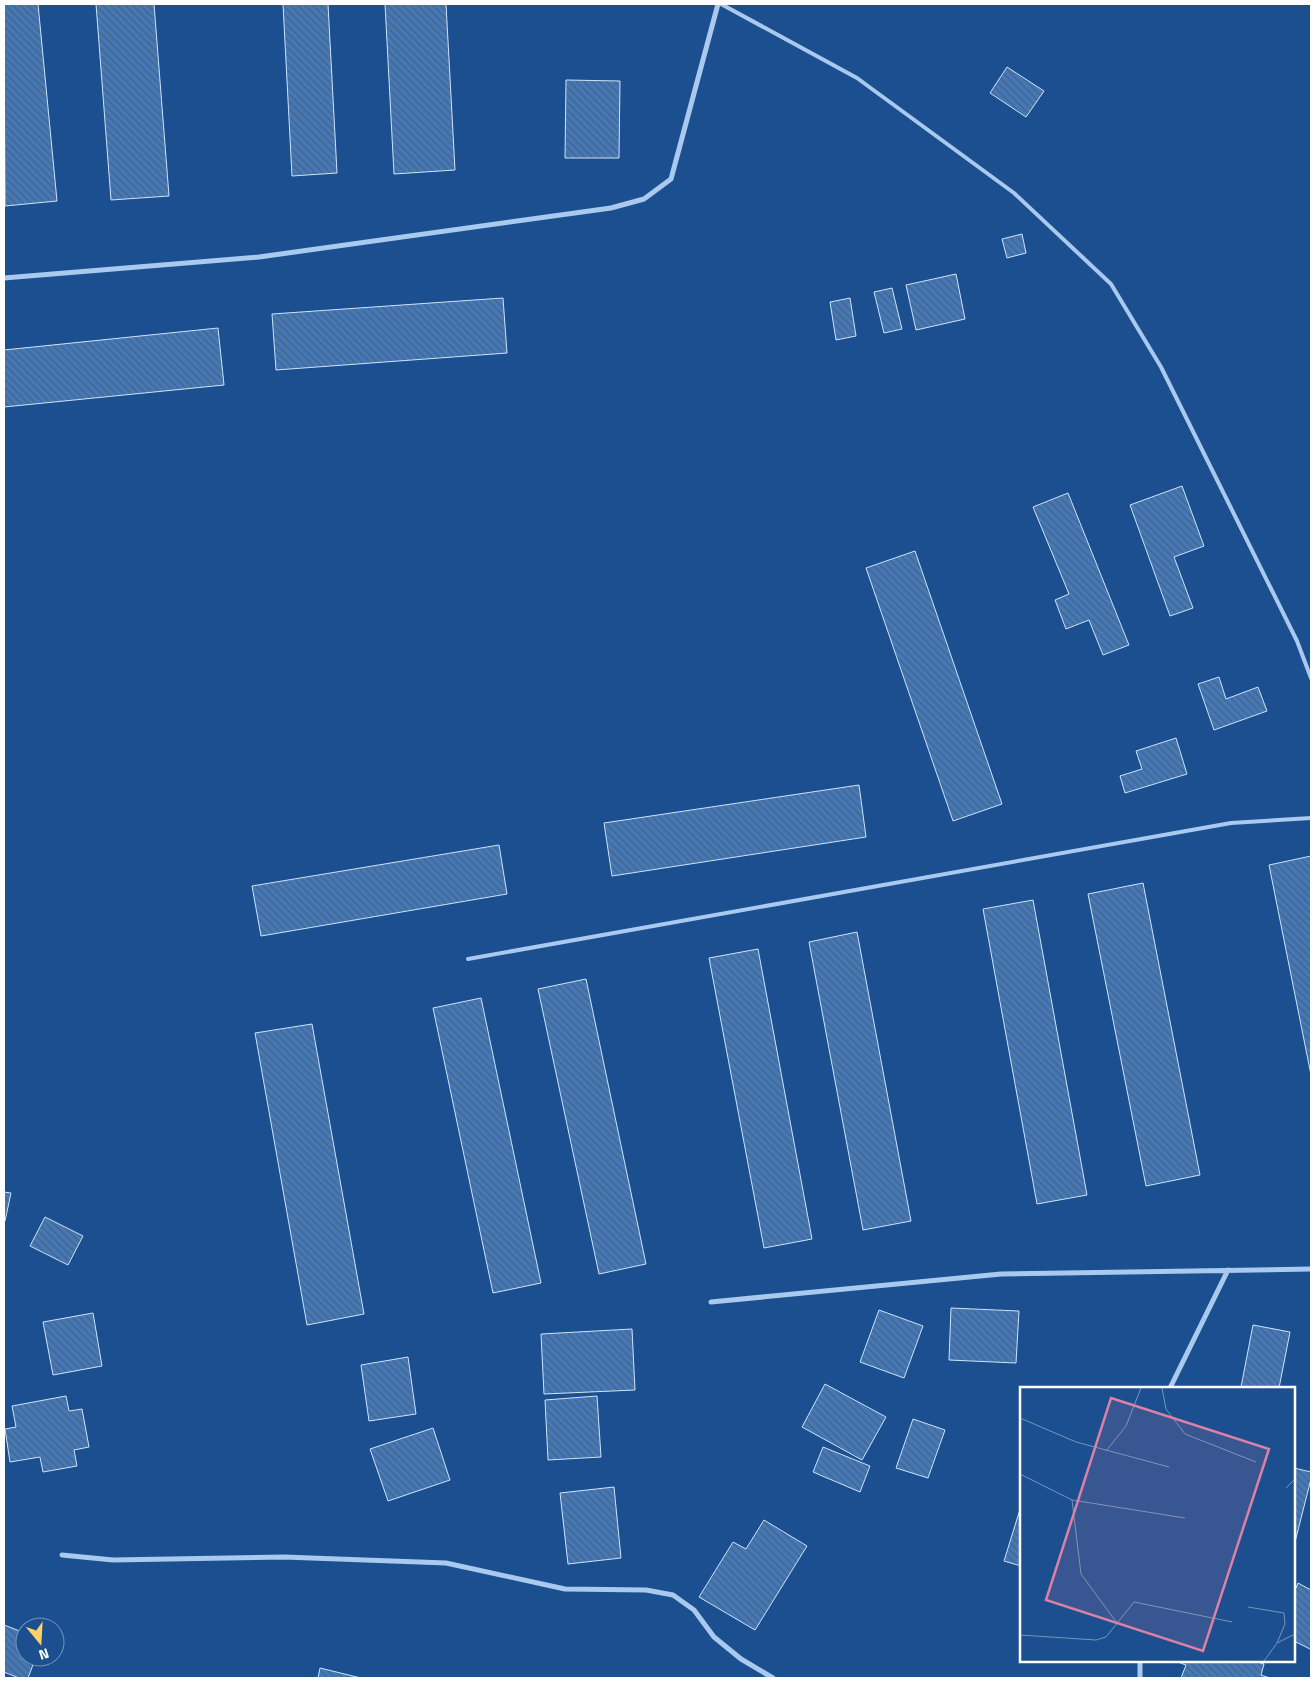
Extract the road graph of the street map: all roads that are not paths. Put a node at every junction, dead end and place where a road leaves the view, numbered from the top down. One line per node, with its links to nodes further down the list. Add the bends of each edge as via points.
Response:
1 (720, 4): 2 (street, via 671,179 644,199 611,208 259,257); 3 (lane, via 857,78 1014,192 1111,284 1161,366 1297,641)
2 (4, 278)
3 (1311, 678)
4 (1311, 818): 5 (lane, via 1232,823)
5 (468, 959)
6 (1311, 1269): 7 (street)
7 (1228, 1270): 8 (street, via 1001,1274); 9 (street)
8 (710, 1302)
9 (1170, 1387)
10 (62, 1555): 12 (street, via 113,1560 284,1557 446,1563 565,1589 664,1593 673,1595 694,1610 714,1637 741,1659)
11 (1140, 1662): 13 (street)
12 (773, 1678)
13 (1140, 1678)

